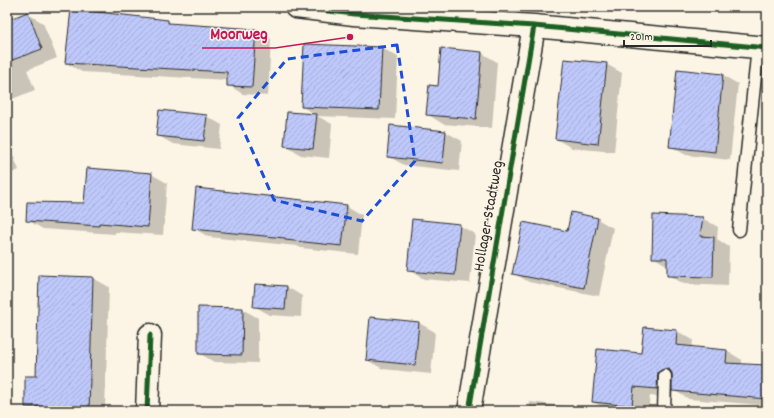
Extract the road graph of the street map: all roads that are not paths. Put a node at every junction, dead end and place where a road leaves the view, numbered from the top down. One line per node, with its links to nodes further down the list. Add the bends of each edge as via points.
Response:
1 (296, 7): 2 (street, via 354,14)
2 (534, 26): 3 (street); 8 (street, Hollager Stadtweg)
3 (762, 48): 4 (lane)
4 (739, 230)
5 (150, 335): 7 (street)
6 (665, 376): 9 (lane)
7 (147, 411)
8 (469, 411)
9 (664, 411)

